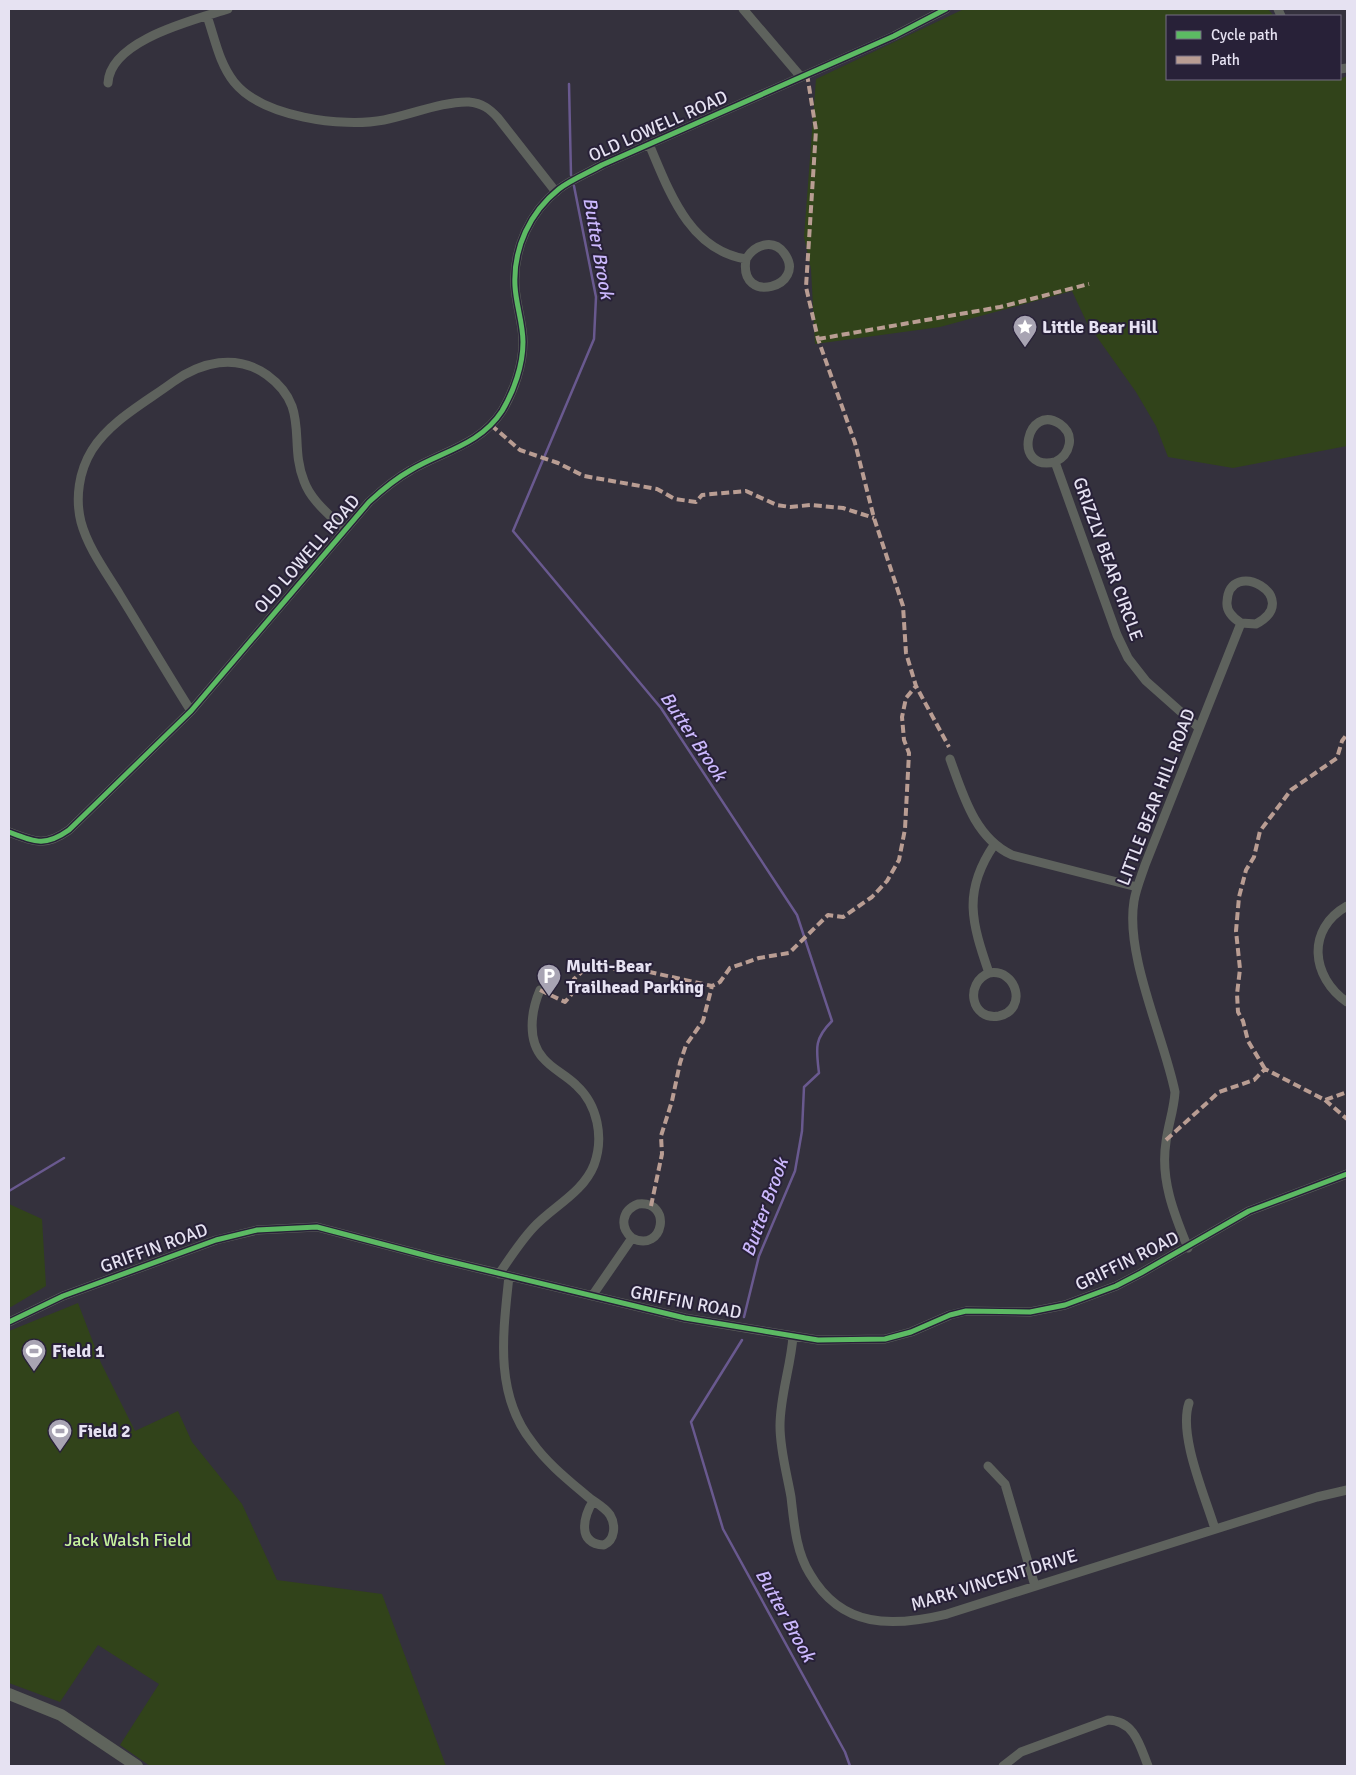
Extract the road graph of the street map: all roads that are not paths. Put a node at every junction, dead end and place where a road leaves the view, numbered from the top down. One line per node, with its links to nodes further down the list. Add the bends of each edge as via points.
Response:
1 (228, 9): 4 (street)
2 (743, 9): 5 (street)
3 (946, 9): 5 (street, OLD LOWELL ROAD)
4 (207, 16): 6 (street, via 138,44 116,61 110,69); 8 (street, via 217,50 235,84 264,104 306,117 350,123 382,121 459,103 479,104 498,118)
5 (801, 77): 7 (street, OLD LOWELL ROAD)
6 (108, 83)
7 (649, 144): 8 (street, OLD LOWELL ROAD, via 602,165); 9 (street, via 677,207 693,229 722,252)
8 (556, 192): 11 (street, OLD LOWELL ROAD, via 534,215 522,238 515,285 523,342 521,364 502,410 476,438 410,470 390,484)
9 (746, 259): 9 (street, via 761,245 774,246 788,260 787,274 777,285 763,288 750,280)
10 (1056, 462): 10 (street, GRIZZLY BEAR CIRCLE, via 1068,450 1069,437 1059,423 1042,422 1029,433 1029,450 1038,460); 14 (street, GRIZZLY BEAR CIRCLE, via 1125,653 1146,681)
11 (345, 530): 13 (street, OLD LOWELL ROAD); 13 (street, via 321,507 304,484 298,458 297,424 290,401 276,382 245,365 210,363 188,372 99,440 82,473 78,498 81,522 98,558)
12 (1241, 623): 12 (street, via 1256,624 1268,615 1269,593 1258,582 1238,583 1228,594 1227,608); 14 (street, LITTLE BEAR HILL ROAD)
13 (191, 711): 16 (street, OLD LOWELL ROAD, via 96,806 57,838 37,842)
14 (1199, 728): 18 (street, LITTLE BEAR HILL ROAD)
15 (950, 758): 17 (street, via 968,806)
16 (9, 832)
17 (994, 845): 18 (street, via 1012,855); 20 (street, via 979,870 972,902 977,938)
18 (1137, 887): 25 (street, LITTLE BEAR HILL ROAD, via 1132,916 1136,945 1175,1092 1166,1142 1165,1174 1177,1223)
19 (1347, 906): 22 (street, via 1326,925 1318,953 1326,982)
20 (988, 973): 20 (street, via 975,985 974,1002 983,1013 1001,1016 1014,1004 1015,986 1002,974)
21 (540, 990): 26 (street, via 532,1022 537,1049 587,1097 597,1120 599,1144 593,1167 585,1180 532,1229)
22 (1347, 1002)
23 (1347, 1174): 25 (street, GRIFFIN ROAD, via 1249,1211)
24 (632, 1238): 24 (street, via 624,1228 627,1211 642,1204 655,1208 661,1219 659,1232 649,1240); 28 (street)
25 (1188, 1248): 30 (street, GRIFFIN ROAD, via 1116,1286 1050,1310 966,1311 885,1339 828,1341)
26 (499, 1274): 27 (street, GRIFFIN ROAD); 29 (street, GRIFFIN ROAD, via 317,1227 270,1228 195,1247 63,1296)
27 (509, 1276): 28 (street, GRIFFIN ROAD); 34 (street, via 503,1365 511,1405 523,1431 539,1452)
28 (592, 1296): 30 (street, GRIFFIN ROAD, via 685,1318)
29 (9, 1322)
30 (793, 1336): 36 (street, MARK VINCENT DRIVE, via 782,1408 782,1443 799,1545 810,1575 828,1598 858,1616 904,1623 947,1614)
31 (1190, 1403): 35 (street, via 1186,1412 1186,1434)
32 (988, 1466): 36 (street, via 1005,1484)
33 (1347, 1490): 35 (street, MARK VINCENT DRIVE)
34 (593, 1501): 34 (street, via 608,1512 613,1522 612,1537 604,1545 591,1540 585,1531 585,1515)
35 (1215, 1529): 36 (street, MARK VINCENT DRIVE)
36 (1035, 1586)
37 (9, 1694): 38 (main road, via 61,1715)
38 (137, 1766)
39 (1003, 1766): 40 (street, via 1021,1752 1112,1720 1133,1732)
40 (1148, 1766)

